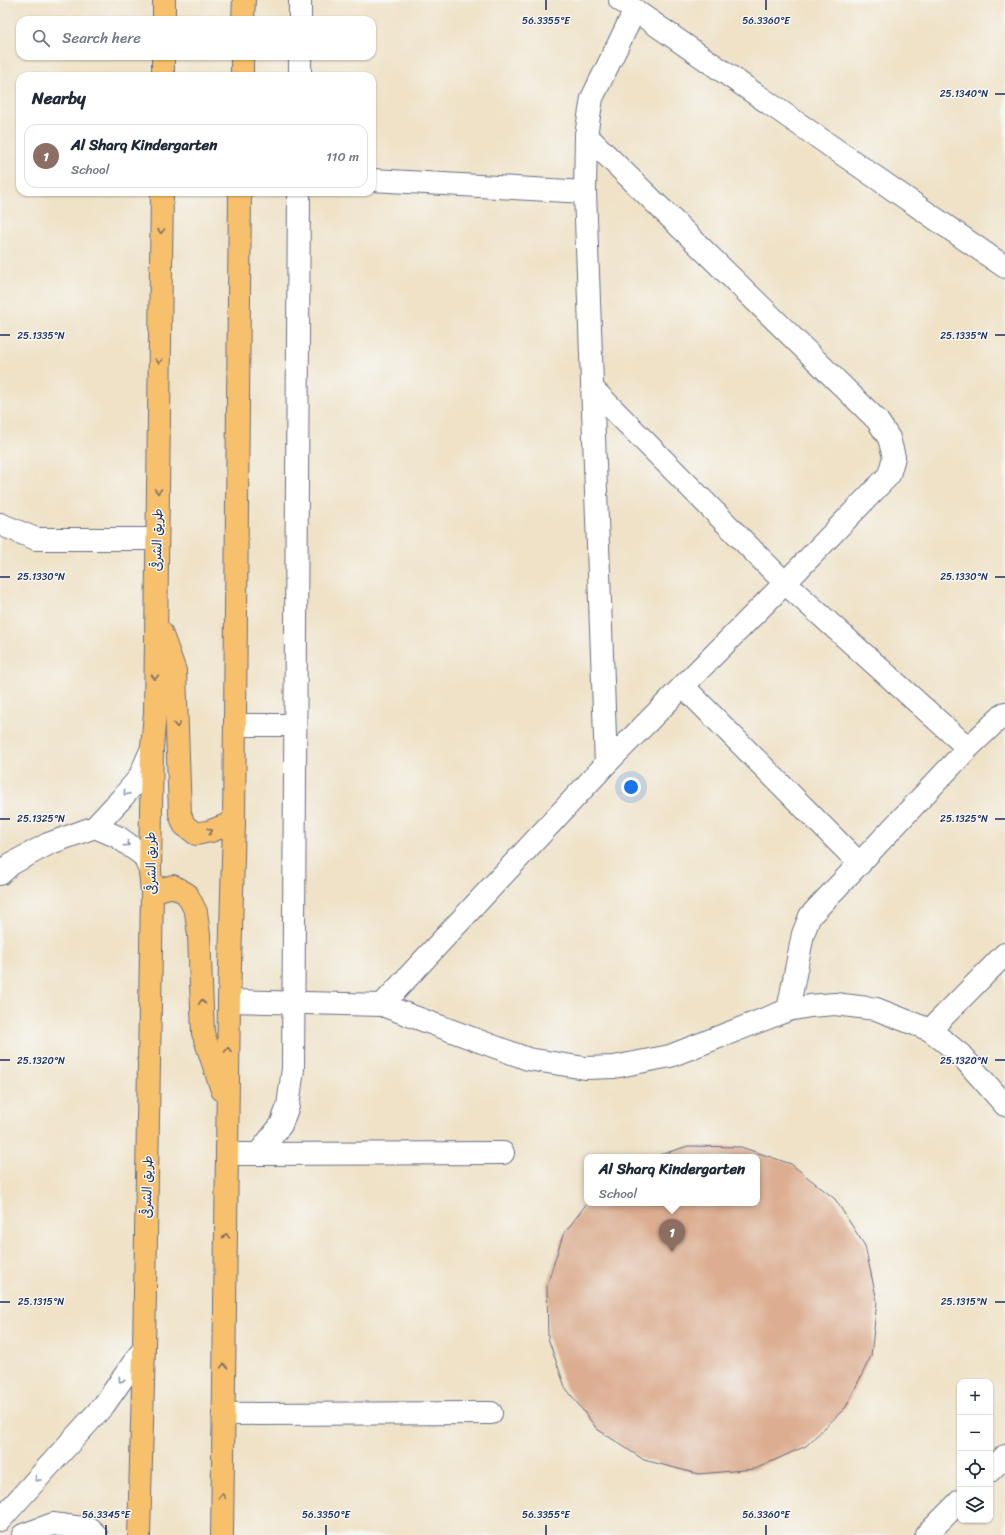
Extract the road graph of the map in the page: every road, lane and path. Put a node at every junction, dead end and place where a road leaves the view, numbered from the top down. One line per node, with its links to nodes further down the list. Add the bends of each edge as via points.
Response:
1 (164, 0): 5 (main road)
2 (244, 0): 6 (main road)
3 (300, 0): 7 (street)
4 (627, 5): 14 (street, via 592,98); 20 (street)
5 (164, 16)
6 (243, 16)
7 (300, 16)
8 (163, 60): 11 (main road)
9 (242, 60): 12 (main road)
10 (300, 60): 13 (street)
11 (163, 72)
12 (242, 72)
13 (300, 72)
14 (586, 135): 16 (street); 24 (street, via 877,420 889,438 894,457 889,474)
15 (376, 180): 16 (street)
16 (585, 192): 21 (street)
17 (162, 196): 23 (main road, طريق الشرقى, one-way to 23)
18 (240, 196): 28 (main road)
19 (299, 196): 29 (street)
20 (1005, 267)
21 (593, 390): 24 (street); 32 (street)
22 (0, 524): 23 (street, via 36,539)
23 (157, 539): 25 (main road, طريق الشرقى)
24 (785, 583): 26 (street); 31 (street)
25 (156, 620): 30 (main road, طريق الشرقى, one-way to 30); 33 (main road, one-way to 33, via 175,671 180,814 184,825 196,834)
26 (683, 686): 32 (street); 35 (street)
27 (1005, 713): 31 (street)
28 (235, 725): 29 (street); 33 (main road)
29 (295, 725): 40 (street)
30 (152, 748): 34 (street, one-way to 34, via 139,778); 37 (main road, طريق الشرقى)
31 (968, 748): 35 (street)
32 (606, 764): 41 (street)
33 (234, 822): 39 (main road)
34 (95, 827): 36 (street, via 48,844 11,864); 37 (street, one-way to 37, via 118,837 144,856)
35 (860, 864): 42 (street, via 810,916 803,934)
36 (0, 874)
37 (151, 881): 45 (main road, one-way to 37, via 203,1033 196,912 187,894 173,886); 49 (main road, طريق الشرقى)
38 (1005, 954): 43 (street)
39 (229, 1001): 40 (street); 45 (main road, one-way to 39)
40 (293, 1003): 41 (street); 48 (street, via 293,1069 288,1106 281,1125)
41 (382, 1005): 42 (street, via 528,1059 585,1068 643,1063 670,1056)
42 (788, 1010): 43 (street, via 835,1004 876,1008)
43 (930, 1030): 44 (street, via 960,1054)
44 (1005, 1106)
45 (228, 1107): 47 (main road)
46 (503, 1152): 48 (street)
47 (227, 1154): 48 (street); 51 (main road, one-way to 47)
48 (258, 1154)
49 (144, 1348): 55 (street, one-way to 55, via 104,1405); 58 (main road, طريق الشرقى)
50 (491, 1413): 51 (street)
51 (223, 1414): 59 (main road, one-way to 51)
52 (1005, 1456): 53 (street)
53 (993, 1468)
54 (957, 1504): 60 (street)
55 (0, 1520)
56 (23, 1535): 57 (street, via 52,1524 90,1530)
57 (96, 1535)
58 (139, 1535)
59 (222, 1535)
60 (926, 1535)

